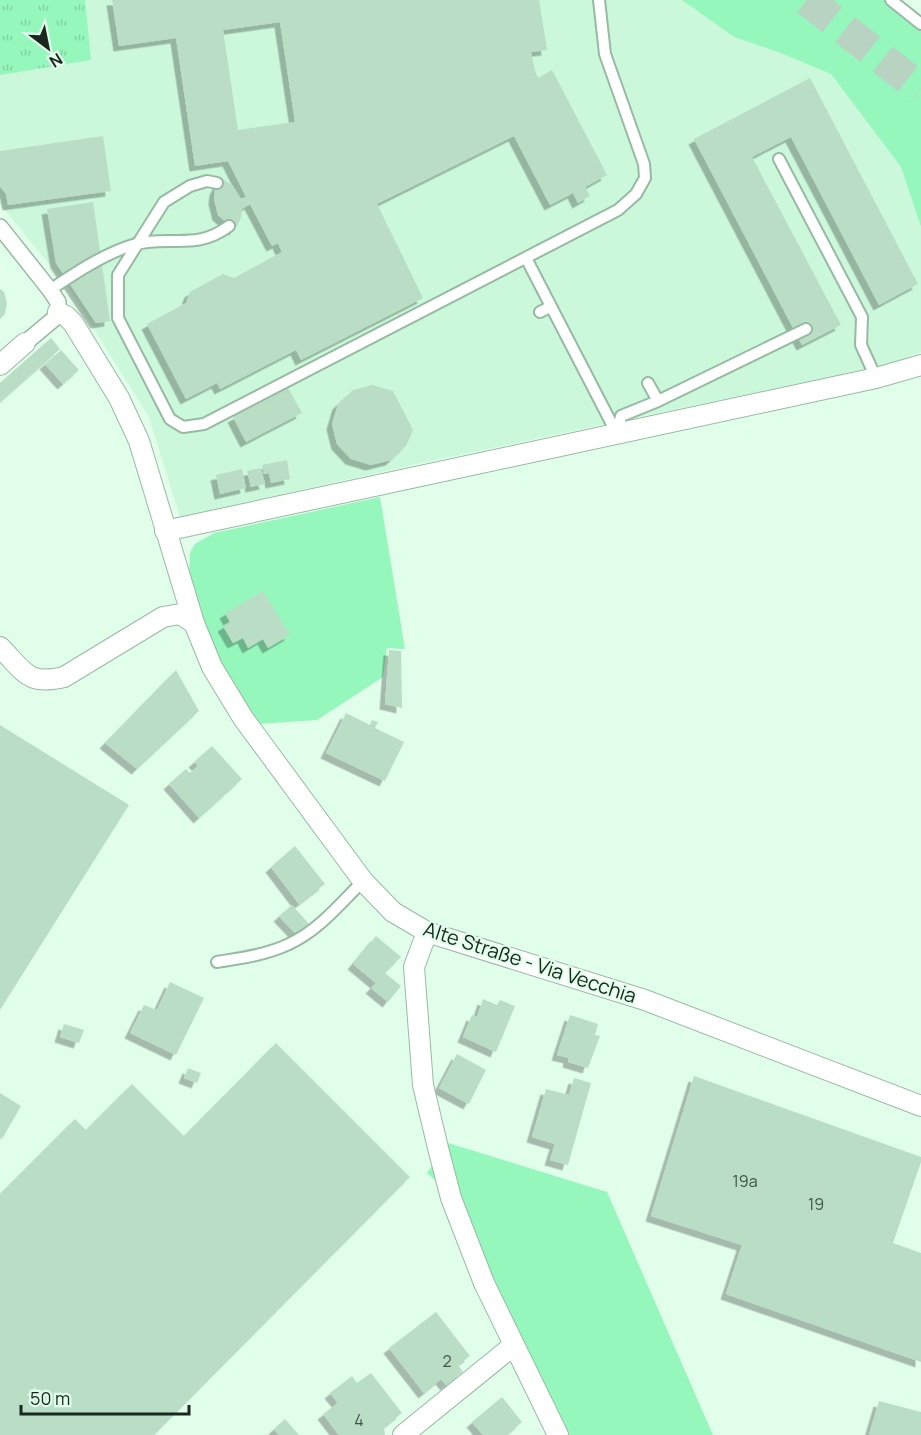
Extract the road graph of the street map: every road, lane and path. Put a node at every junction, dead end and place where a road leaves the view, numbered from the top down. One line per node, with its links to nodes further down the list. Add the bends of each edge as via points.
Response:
1 (599, 0): 9 (lane, via 605,54 644,164 645,178 636,194 618,210)
2 (891, 0): 3 (lane)
3 (921, 24)
4 (779, 159): 18 (lane, via 862,317 861,345)
5 (218, 183): 8 (lane, via 207,181 190,186 164,201)
6 (229, 226): 8 (lane, via 202,240)
7 (0, 227): 10 (street)
8 (136, 244): 9 (lane, via 118,275 118,318 170,419 183,427 204,424); 10 (lane, via 91,264)
9 (526, 258): 11 (lane)
10 (50, 290): 12 (street, via 58,302)
11 (550, 307): 13 (lane); 21 (lane)
12 (58, 312): 15 (street, via 56,318); 22 (street, Alte Straße - Via Vecchia, via 73,323 119,398 140,441)
13 (540, 312)
14 (806, 329): 20 (lane)
15 (25, 343): 16 (street)
16 (0, 365)
17 (921, 365): 18 (street)
18 (876, 378): 21 (street)
19 (648, 383): 20 (lane)
20 (658, 401): 21 (lane, via 621,416)
21 (617, 434): 22 (street)
22 (165, 531): 23 (street, Alte Straße - Via Vecchia)
23 (194, 623): 24 (street, via 180,614 163,617 64,677 46,681 30,677); 25 (street, Alte Straße - Via Vecchia, via 212,667 243,718)
24 (0, 647)
25 (363, 881): 26 (street, Alte Straße - Via Vecchia, via 393,912); 27 (lane, via 307,934 289,944 252,957)
26 (427, 932): 28 (street, Alte Straße - Via Vecchia, via 645,1000); 29 (street, via 414,967 423,1085 451,1198 484,1283)
27 (217, 962)
28 (921, 1106)
29 (514, 1345): 30 (street); 31 (street)
30 (403, 1435)
31 (558, 1435)

